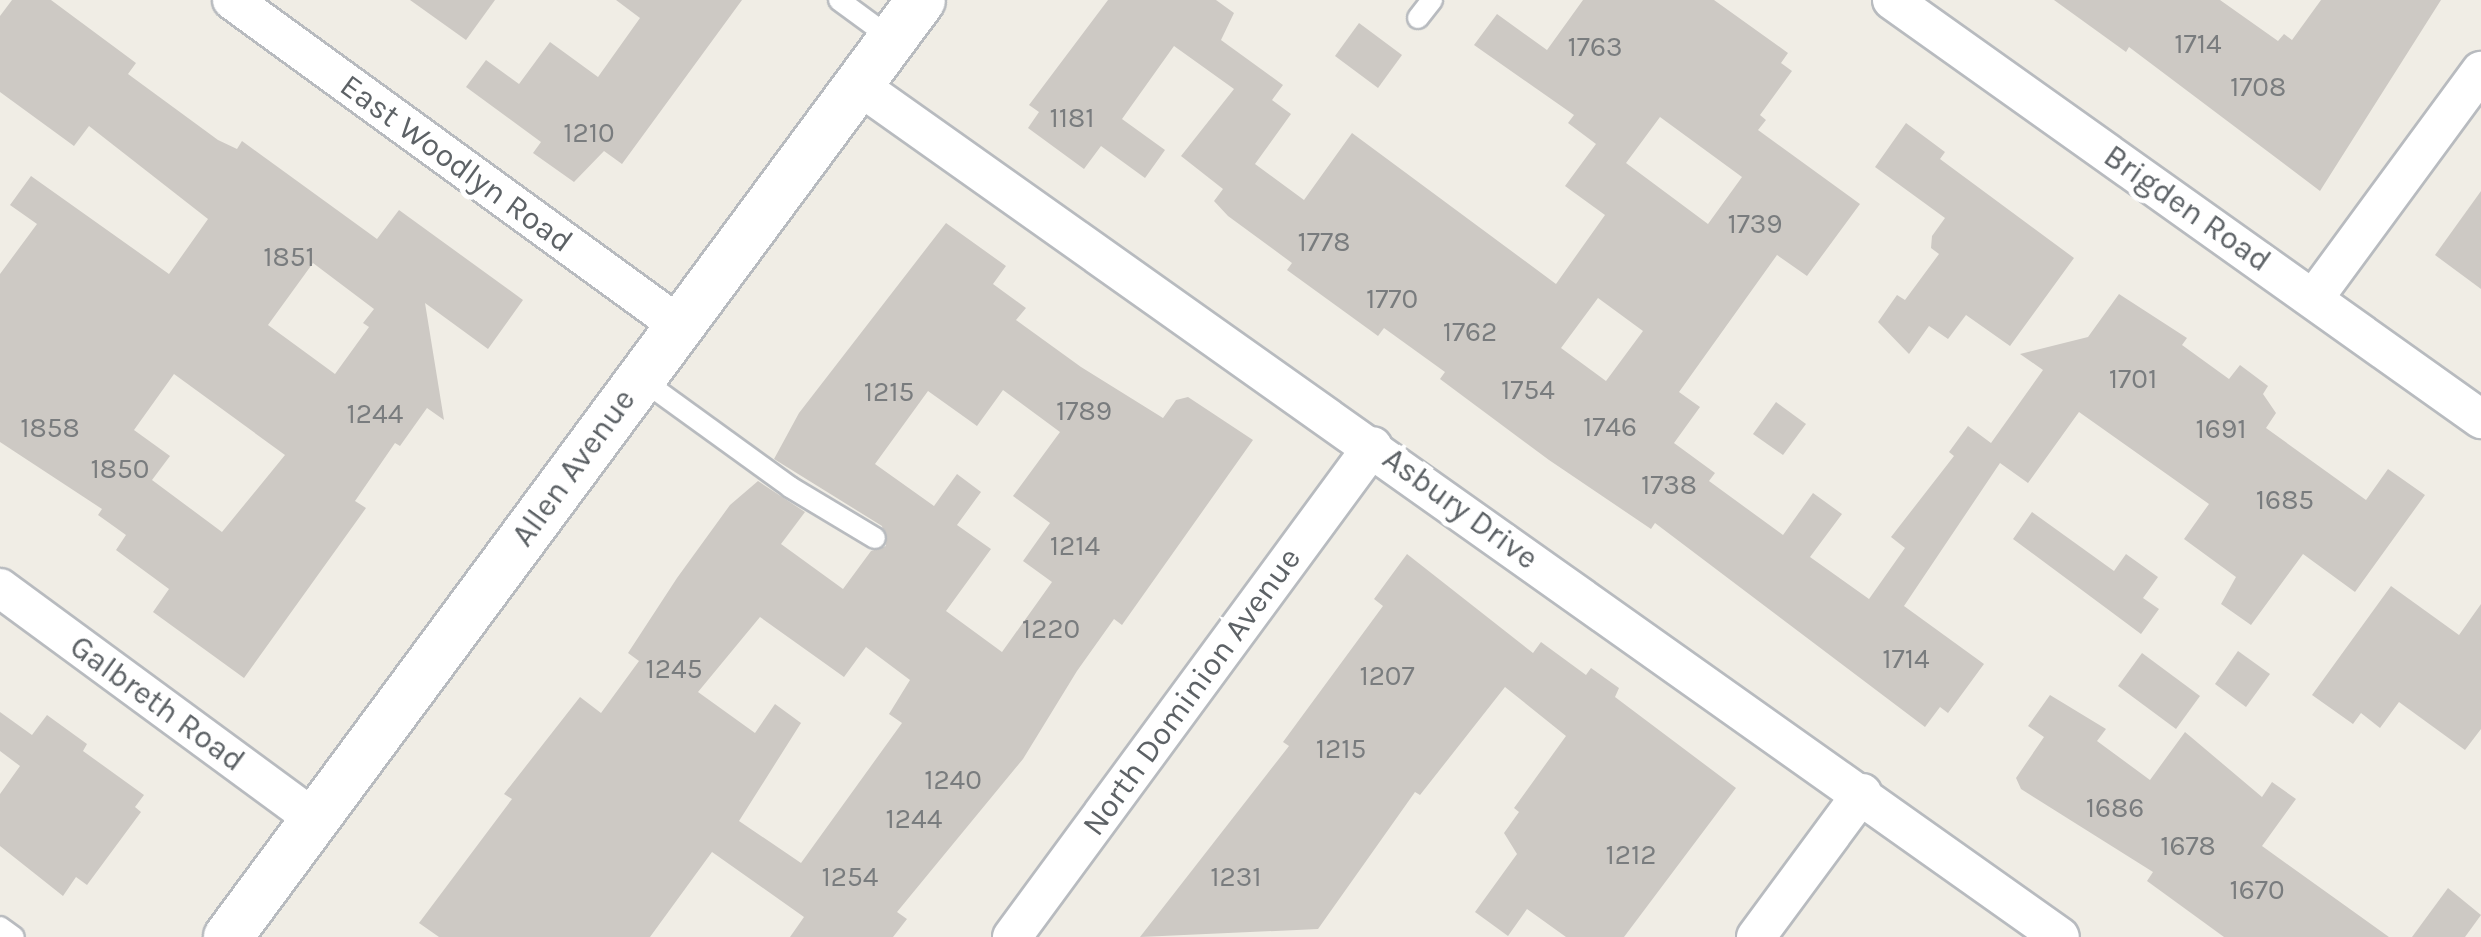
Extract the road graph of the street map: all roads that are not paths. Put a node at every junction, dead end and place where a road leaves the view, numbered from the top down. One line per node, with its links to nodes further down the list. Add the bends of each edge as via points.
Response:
1 (232, 0): 11 (street, East Woodlyn Road)
2 (838, 0): 7 (lane)
3 (921, 0): 7 (street, Allen Avenue)
4 (1432, 0): 6 (lane)
5 (1892, 0): 10 (street, Brigden Road)
6 (1418, 18)
7 (892, 39): 9 (street, Allen Avenue)
8 (2481, 71): 10 (street)
9 (858, 85): 11 (street, Allen Avenue); 14 (street, Asbury Drive)
10 (2314, 298): 13 (street, Brigden Road)
11 (680, 326): 12 (street, Allen Avenue)
12 (640, 378): 15 (lane, via 790,487); 18 (street, Allen Avenue)
13 (2481, 418)
14 (1373, 446): 17 (street, Asbury Drive); 22 (street, North Dominion Avenue)
15 (875, 538)
16 (0, 588): 18 (street, Galbreth Road)
17 (1862, 793): 23 (street); 24 (street, Asbury Drive)
18 (315, 820): 21 (street, Allen Avenue)
19 (0, 927): 20 (lane)
20 (14, 937)
21 (228, 937)
22 (1012, 937)
23 (1756, 937)
24 (2060, 937)

